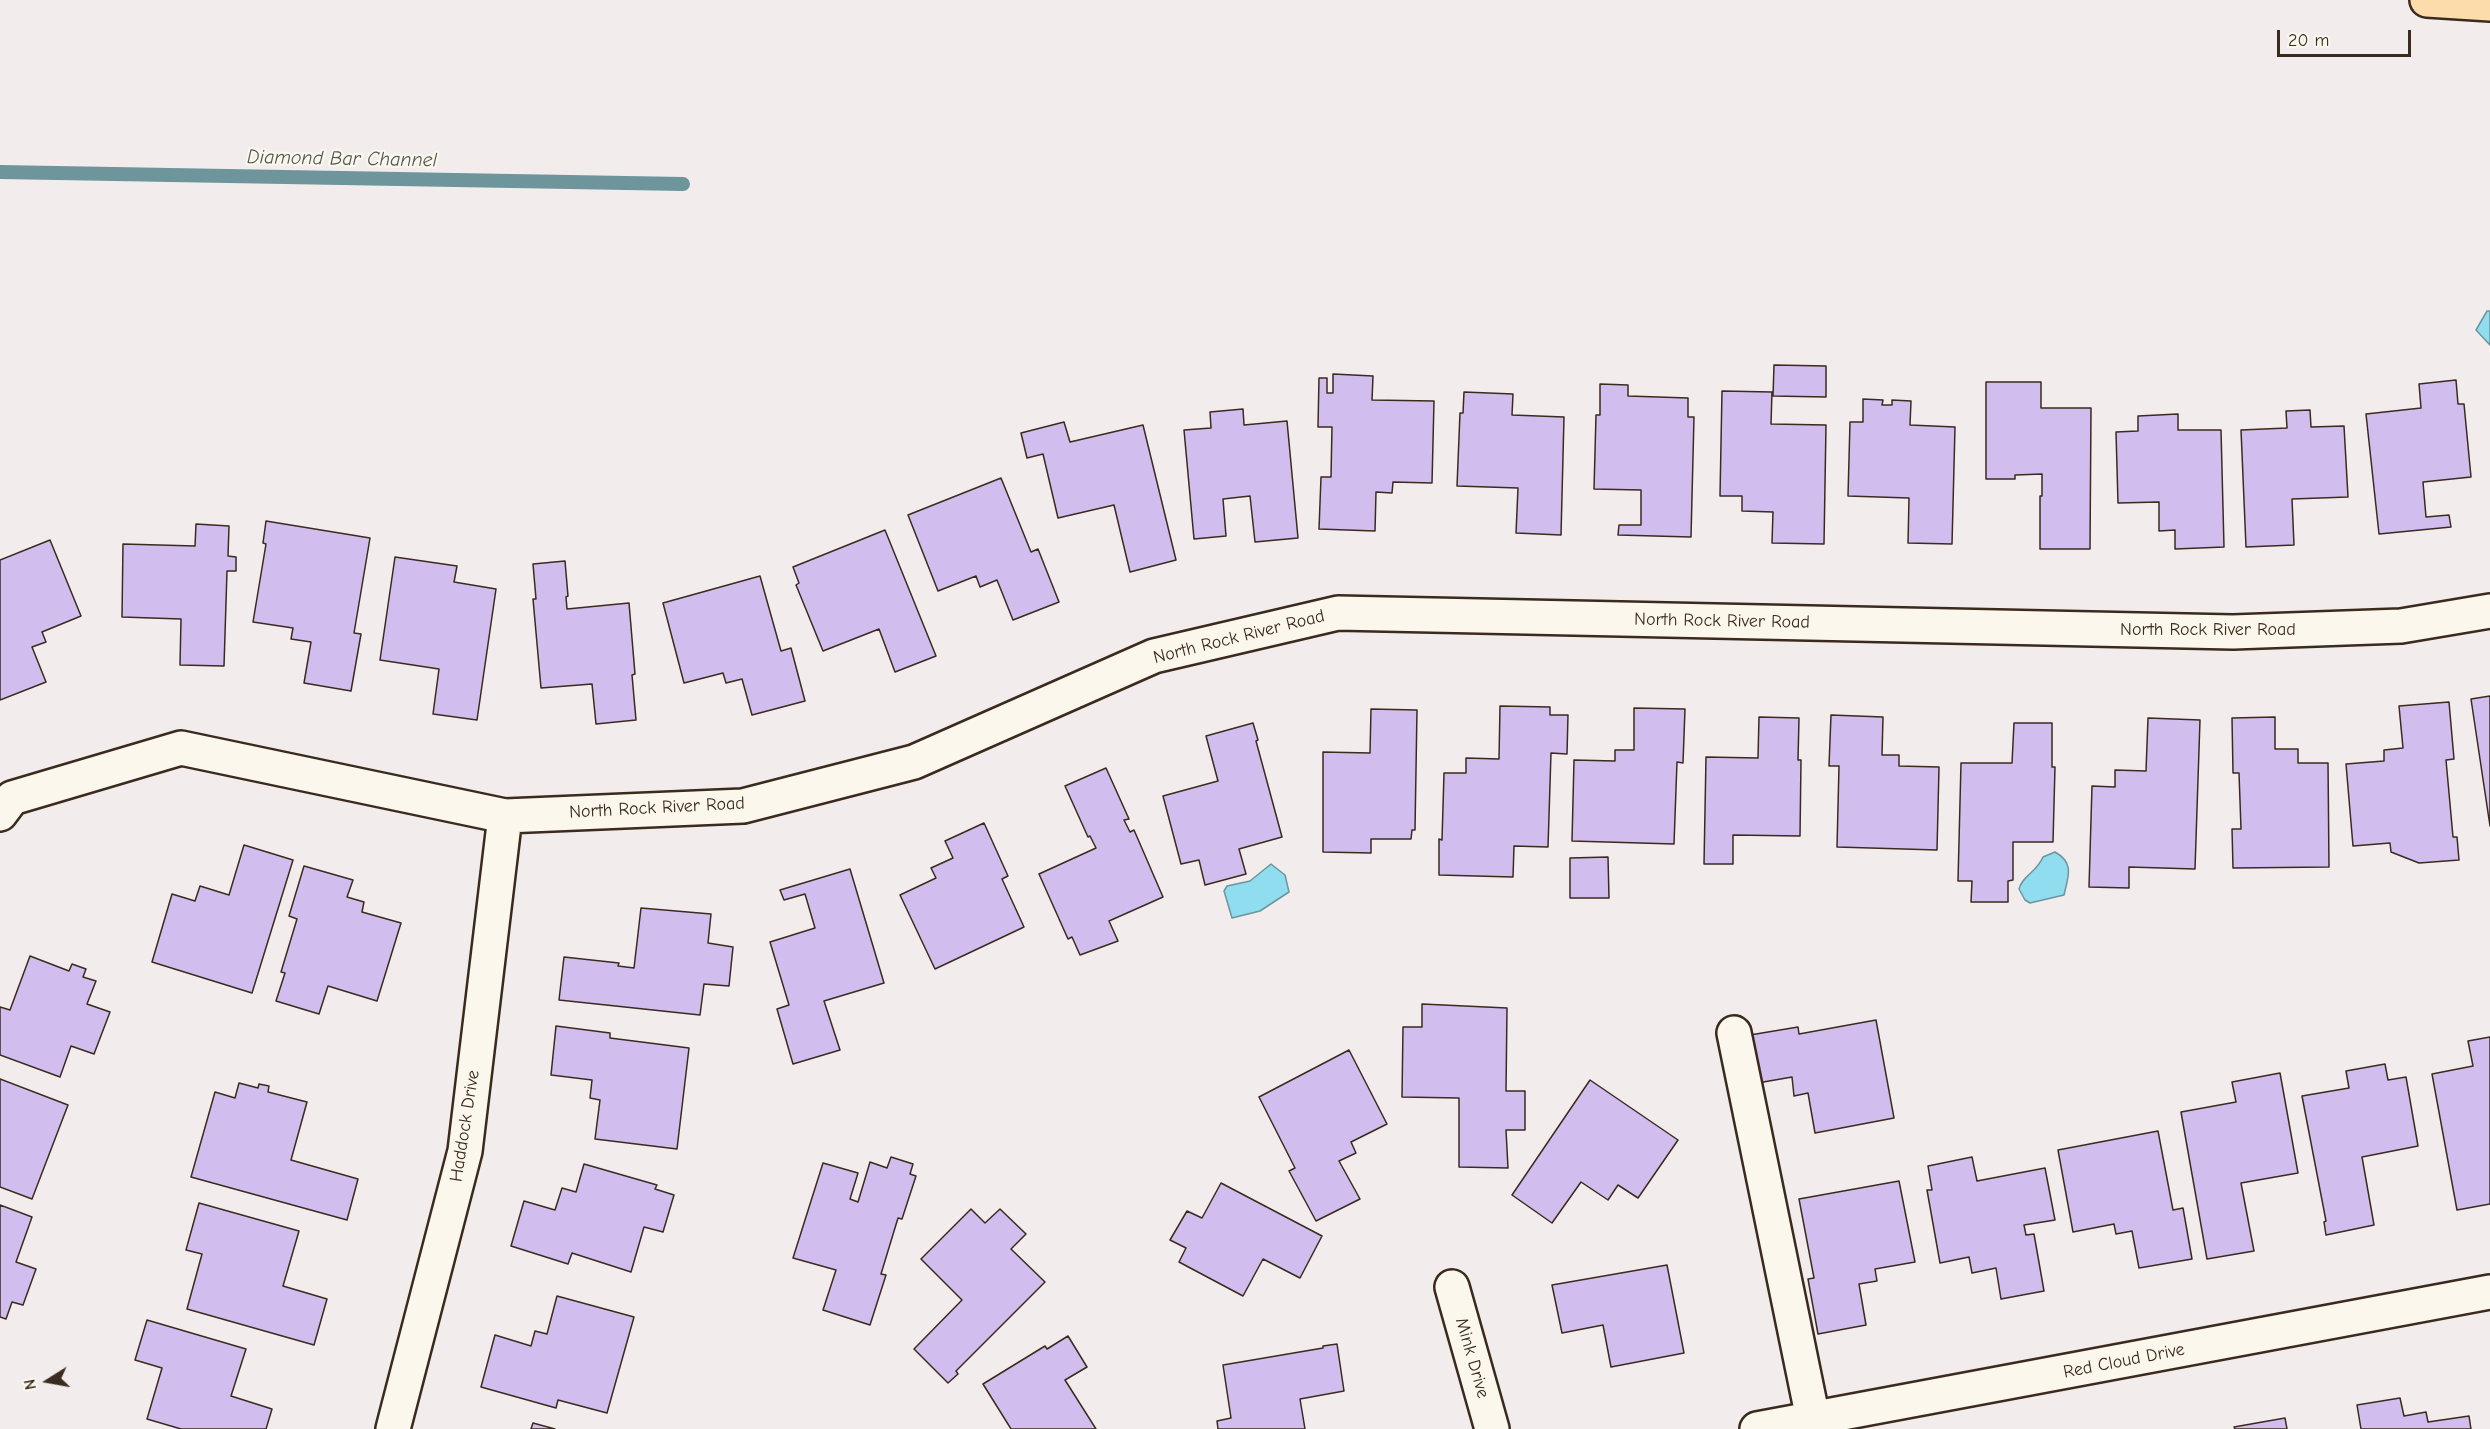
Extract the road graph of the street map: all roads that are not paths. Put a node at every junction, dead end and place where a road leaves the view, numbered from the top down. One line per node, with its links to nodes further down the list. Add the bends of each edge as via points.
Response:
1 (2427, 0): 2 (highway)
2 (2490, 4)
3 (2490, 611): 5 (street, North Rock River Road, via 2401,626 2233,632 1338,613 1154,656 914,762 743,806)
4 (0, 814): 5 (street, North Rock River Road, via 12,798 181,748)
5 (505, 816): 10 (street, Haddock Drive, via 465,1151)
6 (1734, 1033): 9 (street)
7 (1452, 1287): 11 (street, Mink Drive)
8 (2490, 1292): 9 (street, Red Cloud Drive)
9 (1814, 1419): 12 (street, Red Cloud Drive)
10 (393, 1429)
11 (1492, 1429)
12 (1757, 1429)

